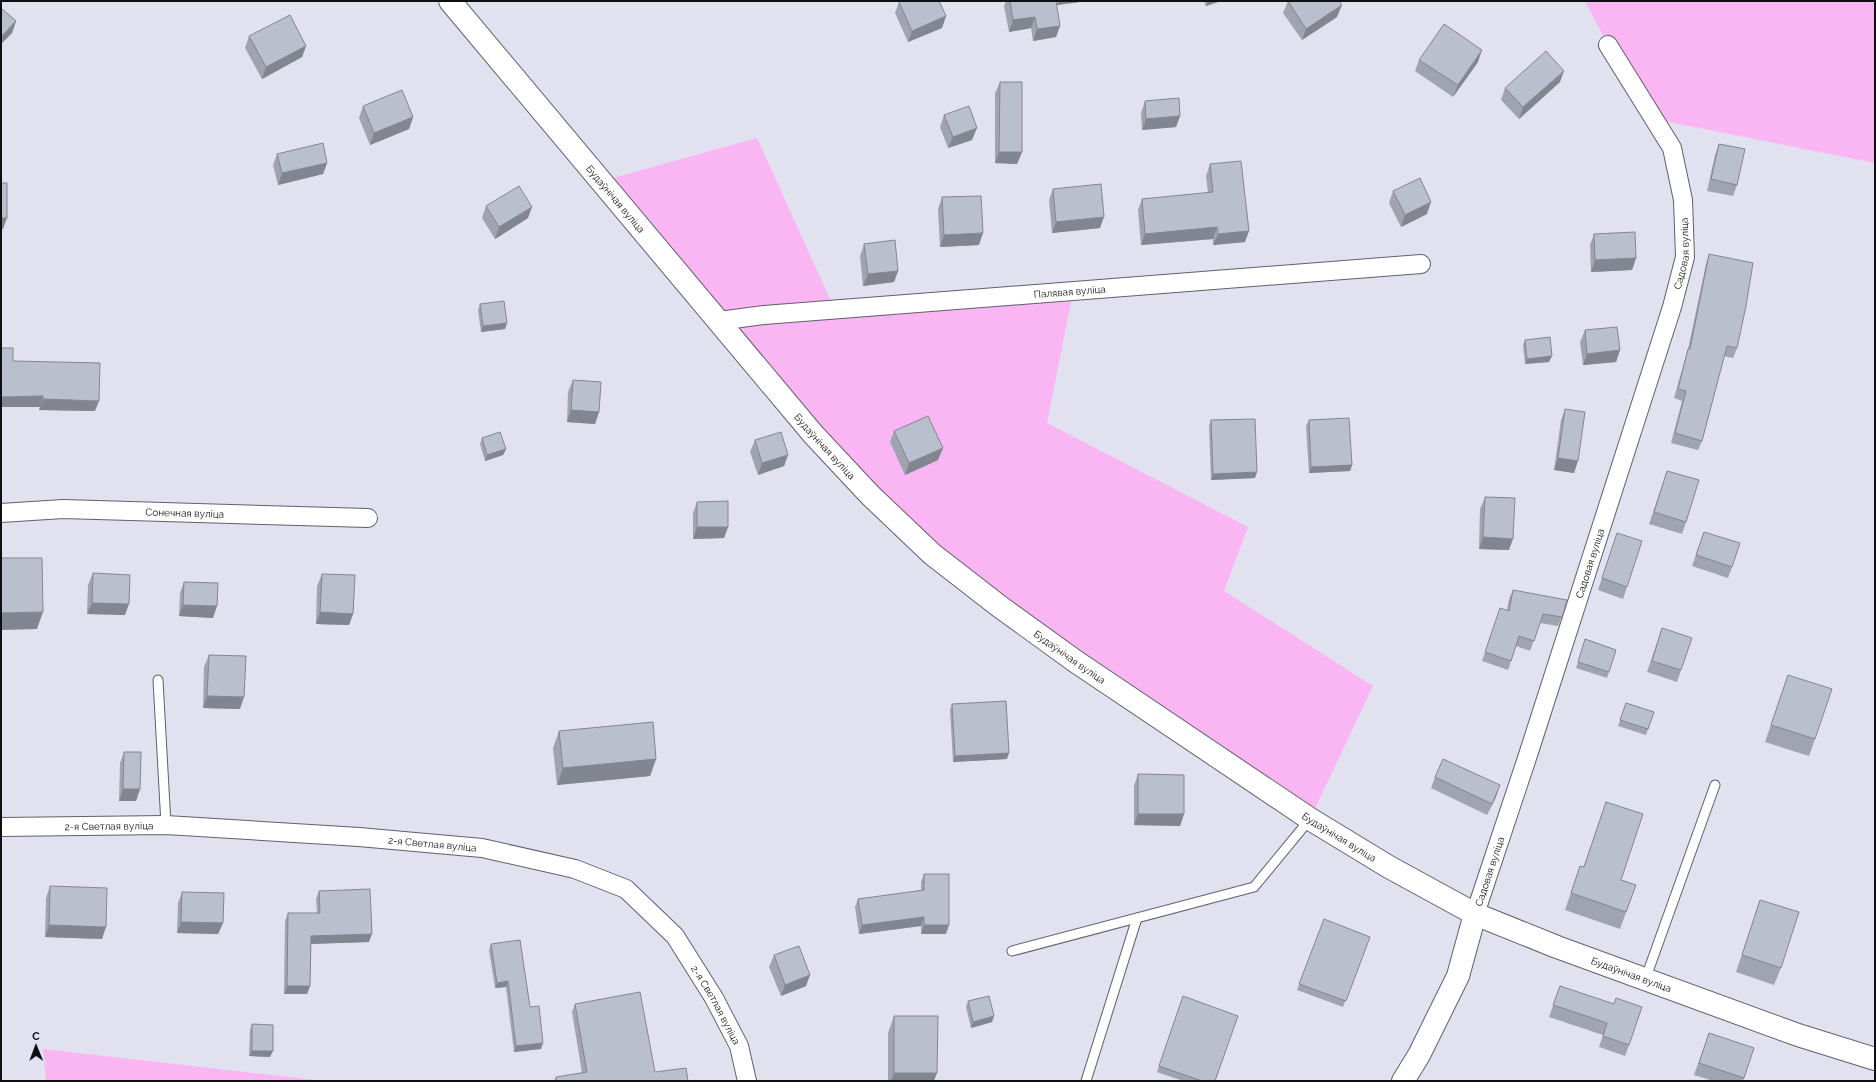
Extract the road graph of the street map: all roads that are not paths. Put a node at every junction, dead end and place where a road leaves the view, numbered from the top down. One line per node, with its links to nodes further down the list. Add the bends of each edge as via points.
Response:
1 (450, 1): 4 (main road, Будаўнічая вуліца)
2 (1608, 45): 12 (street, Садовая вуліца, via 1672,148 1683,200 1685,257 1670,315 1504,829)
3 (1421, 264): 4 (street, Палявая вуліца, via 764,315)
4 (719, 321): 9 (main road, Будаўнічая вуліца, via 813,434 870,495 932,554 1076,661)
5 (1, 513): 6 (street, Сонечная вуліца, via 63,509)
6 (368, 518)
7 (158, 680): 10 (lane)
8 (1715, 785): 15 (lane)
9 (1310, 819): 12 (main road, Будаўнічая вуліца); 13 (lane, via 1254,887)
10 (166, 825): 11 (street, 2-я Светлая вуліца); 17 (street, 2-я Светлая вуліца, via 359,837 482,848 575,869 626,889 675,936 714,998 739,1046)
11 (1, 827)
12 (1474, 914): 15 (main road, Будаўнічая вуліца); 19 (main road, Садовая вуліца, via 1458,976)
13 (1137, 918): 14 (lane); 18 (lane)
14 (1012, 951)
15 (1645, 980): 16 (main road, Будаўнічая вуліца, via 1798,1035)
16 (1875, 1059)
17 (747, 1081)
18 (1086, 1081)
19 (1403, 1081)

